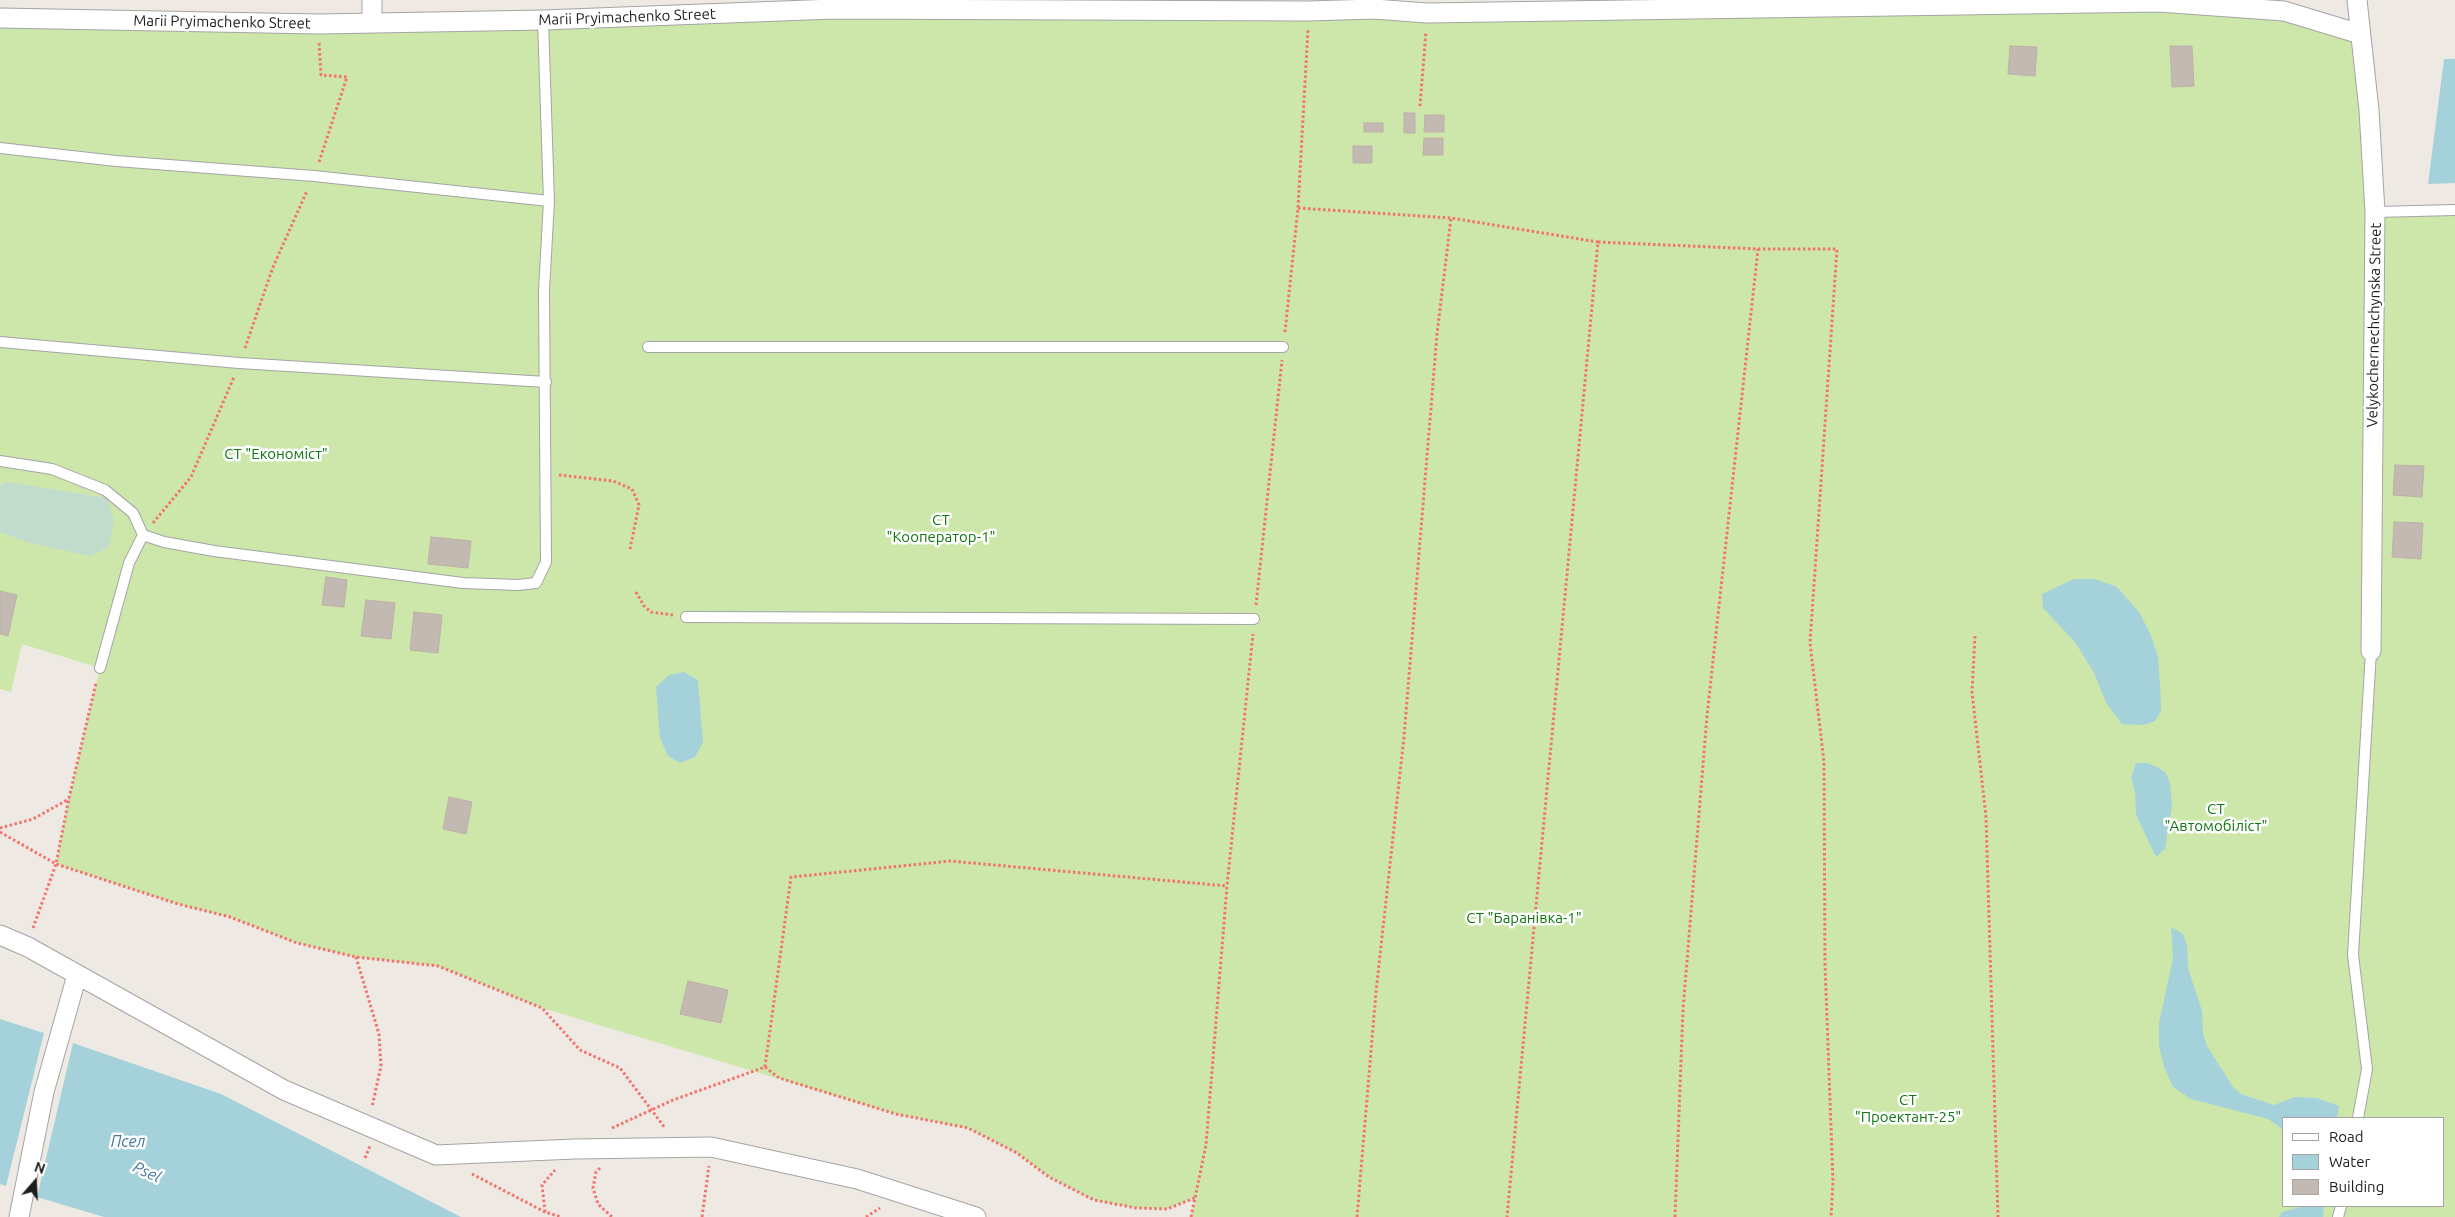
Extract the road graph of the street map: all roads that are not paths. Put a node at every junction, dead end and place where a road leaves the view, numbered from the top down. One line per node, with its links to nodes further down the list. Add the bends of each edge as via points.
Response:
1 (372, 0): 8 (street)
2 (2357, 0): 9 (street, Velykochernechchynska Street)
3 (1919, 3): 5 (street, Marii Pryimachenko Street, via 1427,13); 9 (street, Marii Pryimachenko Street, via 2159,2 2284,11)
4 (834, 5): 5 (street, Marii Pryimachenko Street, via 1308,11); 7 (street, Marii Pryimachenko Street)
5 (1375, 5)
6 (0, 18): 8 (street, Marii Pryimachenko Street)
7 (544, 20): 8 (street, Marii Pryimachenko Street); 11 (lane)
8 (372, 23)
9 (2360, 34): 13 (street, Velykochernechchynska Street, via 2369,110)
10 (0, 148): 11 (lane)
11 (549, 201): 17 (lane, via 544,290)
12 (2455, 210): 13 (lane)
13 (2375, 212): 22 (street, Velykochernechchynska Street)
14 (0, 342): 17 (lane, via 239,364)
15 (648, 347): 16 (lane)
16 (1283, 347)
17 (546, 382): 19 (lane, via 546,562 536,583 463,583 214,551)
18 (0, 461): 19 (lane, via 52,469 105,490 134,513)
19 (143, 535): 23 (lane, via 129,563)
20 (686, 617): 21 (lane)
21 (1254, 620)
22 (2370, 651): 26 (lane, via 2353,956 2366,1069)
23 (100, 668)
24 (0, 935): 25 (street)
25 (76, 975): 27 (street, via 44,1092); 28 (street, via 284,1090 436,1155 680,1146 711,1148 857,1179)
26 (2358, 1117)
27 (19, 1217)
28 (976, 1217)

